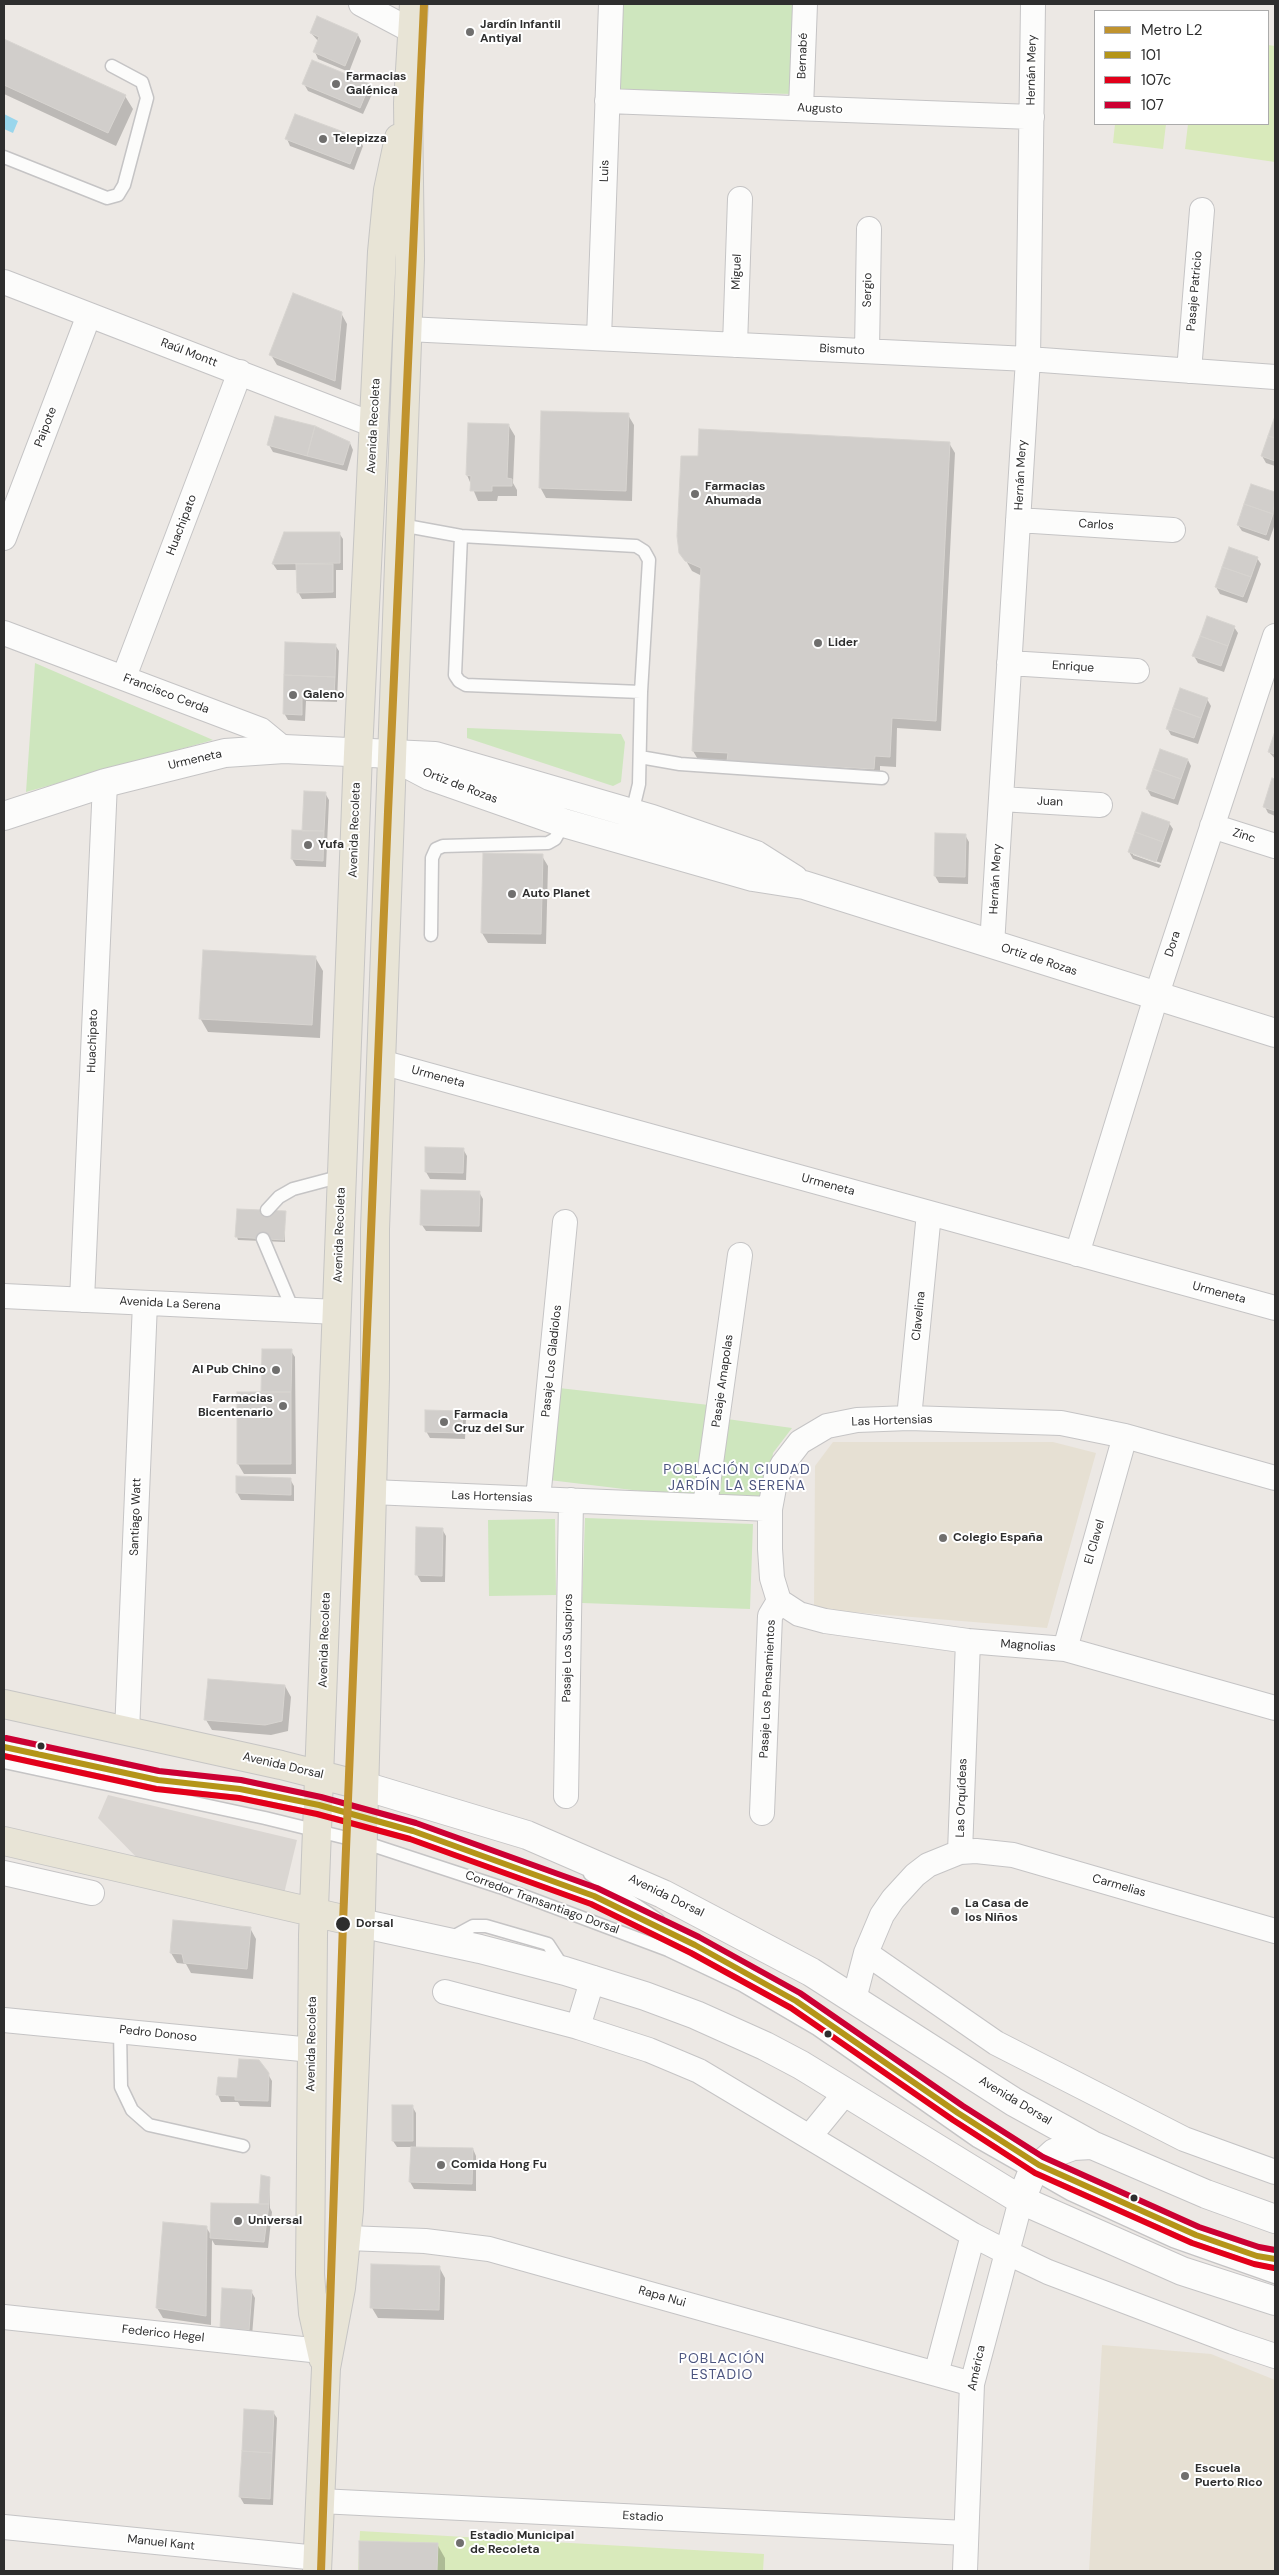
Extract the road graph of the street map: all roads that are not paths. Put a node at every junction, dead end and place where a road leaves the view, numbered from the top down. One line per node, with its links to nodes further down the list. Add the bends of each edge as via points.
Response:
1 (361, 4): 6 (street)
2 (414, 4): 6 (main road, Avenida Recoleta)
3 (611, 4): 8 (street, Luis)
4 (805, 4): 10 (street, Bernabé)
5 (1033, 4): 11 (street, Hernán Mery)
6 (412, 31): 9 (main road, Avenida Recoleta)
7 (112, 66): 12 (lane, via 142,82 147,98 124,185 118,195 107,198)
8 (608, 101): 10 (street, Augusto); 19 (street, Luis)
9 (408, 103): 18 (main road, Avenida Recoleta, via 411,205); 26 (main road, Avenida Recoleta, via 394,159 384,221)
10 (801, 108): 11 (street, Augusto)
11 (1032, 116): 22 (street, Hernán Mery)
12 (4, 157)
13 (740, 199): 20 (street, Miguel)
14 (1202, 210): 23 (street, Pasaje Patricio)
15 (869, 229): 21 (street, Sergio)
16 (4, 282): 17 (street, Raúl Montt)
17 (89, 315): 24 (street, Raúl Montt); 31 (street, Paipote)
18 (408, 329): 19 (street, Bismuto); 28 (main road, Avenida Recoleta)
19 (598, 338): 20 (street, Bismuto)
20 (734, 345): 21 (street, Bismuto)
21 (867, 351): 22 (street, Bismuto)
22 (1028, 359): 23 (street, Bismuto); 27 (street, Hernán Mery)
23 (1189, 371): 25 (street, Bismuto)
24 (240, 372): 26 (street, Raúl Montt); 38 (street, Huachipato)
25 (1275, 377)
26 (374, 425): 41 (main road, Avenida Recoleta)
27 (1018, 520): 29 (street, Carlos); 36 (street, Hernán Mery)
28 (401, 525): 30 (lane); 42 (main road, Avenida Recoleta)
29 (1173, 530)
30 (461, 536): 39 (lane, via 636,546 644,551 648,560); 39 (lane, via 455,676 459,681 466,685)
31 (4, 538)
32 (4, 632): 35 (street, Francisco Cerda)
33 (1275, 636): 51 (street, Dora)
34 (4, 645): 35 (street, Francisco Cerda)
35 (43, 647): 38 (street, Francisco Cerda)
36 (1009, 663): 37 (street, Enrique); 46 (street, Hernán Mery)
37 (1137, 671)
38 (124, 677): 40 (street, Francisco Cerda, via 261,730)
39 (641, 692): 43 (lane)
40 (284, 749): 41 (main road, Urmeneta); 45 (main road, Urmeneta, via 225,753)
41 (358, 753): 42 (main road, Urmeneta); 58 (main road, Avenida Recoleta)
42 (392, 756): 48 (main road, Ortiz de Rozas, via 435,756); 50 (main road, Ortiz de Rozas, via 430,776); 60 (main road, Avenida Recoleta)
43 (640, 757): 44 (lane, via 680,764); 48 (lane, via 639,784)
44 (882, 778)
45 (105, 783): 49 (main road, Urmeneta); 69 (street, Huachipato)
46 (1001, 799): 47 (street, Juan); 56 (street, Hernán Mery)
47 (1100, 804)
48 (632, 812): 52 (lane, via 624,827); 54 (main road, Ortiz de Rozas, via 756,855)
49 (4, 816)
50 (564, 823): 52 (main road, Ortiz de Rozas); 55 (lane, via 555,839 548,843 443,846 436,849 432,858)
51 (1212, 826): 53 (street, Zinc); 57 (street, Dora)
52 (614, 836): 54 (main road, Ortiz de Rozas, via 753,877)
53 (1275, 846)
54 (804, 885): 56 (main road, Ortiz de Rozas)
55 (431, 935)
56 (992, 945): 57 (main road, Ortiz de Rozas)
57 (1156, 997): 59 (main road, Ortiz de Rozas); 66 (street, Dora)
58 (348, 1022): 60 (main road, via 360,1049); 61 (main road, Avenida Recoleta)
59 (1275, 1033)
60 (381, 1062): 63 (street, Urmeneta); 77 (main road, Avenida Recoleta, via 375,1229)
61 (342, 1176): 62 (lane, via 293,1189 279,1197); 73 (main road, Avenida Recoleta)
62 (267, 1210)
63 (929, 1213): 66 (street, Urmeneta); 74 (street, Clavelina)
64 (565, 1222): 78 (street, Pasaje Los Gladiolos)
65 (263, 1238): 72 (lane)
66 (1077, 1254): 71 (street, Urmeneta)
67 (740, 1255): 80 (street, Pasaje Amapolas)
68 (4, 1296): 69 (street, Avenida La Serena)
69 (82, 1300): 70 (street, Avenida La Serena)
70 (145, 1303): 72 (street, Avenida La Serena); 87 (street, Santiago Watt)
71 (1275, 1308)
72 (293, 1310): 73 (street, Avenida La Serena)
73 (337, 1312): 90 (main road, Avenida Recoleta)
74 (909, 1418): 75 (street, Las Hortensias, via 1061,1423); 81 (street, Las Hortensias, via 857,1420 827,1426 800,1442 776,1477)
75 (1125, 1436): 76 (street, Las Hortensias); 84 (street, El Clavel)
76 (1275, 1478)
77 (372, 1492): 78 (street, Las Hortensias); 91 (main road, Avenida Recoleta)
78 (538, 1499): 79 (street, Las Hortensias)
79 (571, 1500): 80 (street, Las Hortensias); 92 (street, Pasaje Los Suspiros)
80 (705, 1506): 81 (street, Las Hortensias)
81 (770, 1509): 82 (street, via 772,1578)
82 (779, 1601): 83 (street, Magnolias, via 799,1614 825,1621); 93 (street, Pasaje Los Pensamientos, via 770,1616)
83 (968, 1641): 84 (street, Magnolias); 98 (street, Las Orquídeas)
84 (1065, 1649): 86 (street, Magnolias)
85 (4, 1704): 87 (main road, Avenida Dorsal)
86 (1275, 1708)
87 (128, 1732): 90 (main road, Avenida Dorsal)
88 (4, 1747): 94 (lane, Corredor Transantiago Dorsal, via 131,1775 240,1789)
89 (4, 1762): 94 (lane, Corredor Transantiago Dorsal)
90 (320, 1774): 91 (main road, Avenida Dorsal); 94 (main road, Avenida Recoleta)
91 (364, 1786): 95 (main road, Avenida Recoleta); 97 (main road, Avenida Dorsal)
92 (566, 1796)
93 (762, 1813)
94 (318, 1817): 95 (lane, Corredor Transantiago Dorsal); 95 (lane, Corredor Transantiago Dorsal); 101 (main road, Avenida Recoleta)
95 (363, 1829): 102 (main road, Avenida Recoleta); 104 (lane, Corredor Transantiago Dorsal, via 413,1831 542,1876 594,1896); 118 (lane, Corredor Transantiago Dorsal, via 412,1856 698,1963 742,1985 817,2029 937,2114)
96 (4, 1841): 101 (main road)
97 (541, 1841): 104 (lane); 108 (main road, Avenida Dorsal, via 679,1902 760,1944)
98 (960, 1852): 103 (street, Carmelias, via 976,1850 1013,1856); 105 (street, Las Orquídeas, via 928,1865 903,1887 882,1915)
99 (4, 1873): 100 (street)
100 (92, 1893)
101 (314, 1913): 102 (main road); 112 (main road, Avenida Recoleta)
102 (360, 1923): 106 (main road); 114 (main road, Avenida Recoleta)
103 (1275, 1930)
104 (695, 1945): 118 (lane, Corredor Transantiago Dorsal, via 796,2001)
105 (866, 1953): 108 (street, Las Orquídeas); 119 (street, via 996,2043 1184,2139)
106 (593, 1978): 110 (street); 113 (main road, via 731,2030)
107 (445, 1992): 110 (street)
108 (854, 1999): 116 (main road, Avenida Dorsal, via 1014,2102)
109 (4, 2020): 111 (street, Pedro Donoso)
110 (578, 2028): 115 (street, via 649,2050 699,2071)
111 (120, 2030): 112 (street, Pedro Donoso); 117 (lane, via 122,2088 132,2110 149,2125)
112 (312, 2050): 114 (main road, via 337,2064); 130 (main road, Avenida Recoleta, via 310,2274)
113 (846, 2092): 115 (street); 120 (main road)
114 (353, 2093): 123 (main road, Avenida Recoleta)
115 (810, 2136): 122 (street)
116 (1092, 2145): 118 (main road, via 1073,2146 1054,2153); 121 (main road, Avenida Dorsal, via 1206,2194)
117 (243, 2146)
118 (1035, 2169): 120 (main road); 125 (lane, Corredor Transantiago Dorsal, via 1196,2235 1256,2256); 126 (lane, Corredor Transantiago Dorsal, via 1149,2231)
119 (1275, 2172)
120 (1022, 2200): 124 (street, América); 127 (main road, via 1182,2271)
121 (1275, 2219)
122 (973, 2235): 124 (street); 131 (street)
123 (347, 2238): 130 (main road, Avenida Recoleta, via 341,2288); 131 (street, Rapa Nui, via 425,2241 489,2249)
124 (1006, 2252): 129 (street, via 1048,2272); 132 (street, América)
125 (1275, 2259)
126 (1275, 2277)
127 (1275, 2301)
128 (4, 2318): 130 (street, Federico Hegel)
129 (1275, 2356)
130 (324, 2360): 133 (main road, Avenida Recoleta)
131 (936, 2374): 132 (street, Rapa Nui)
132 (972, 2384): 135 (street, América)
133 (320, 2501): 135 (street, Estadio); 136 (main road, Avenida Recoleta)
134 (4, 2527): 136 (street, Manuel Kant)
135 (966, 2533): 137 (street, América)
136 (318, 2567)
137 (965, 2571)

